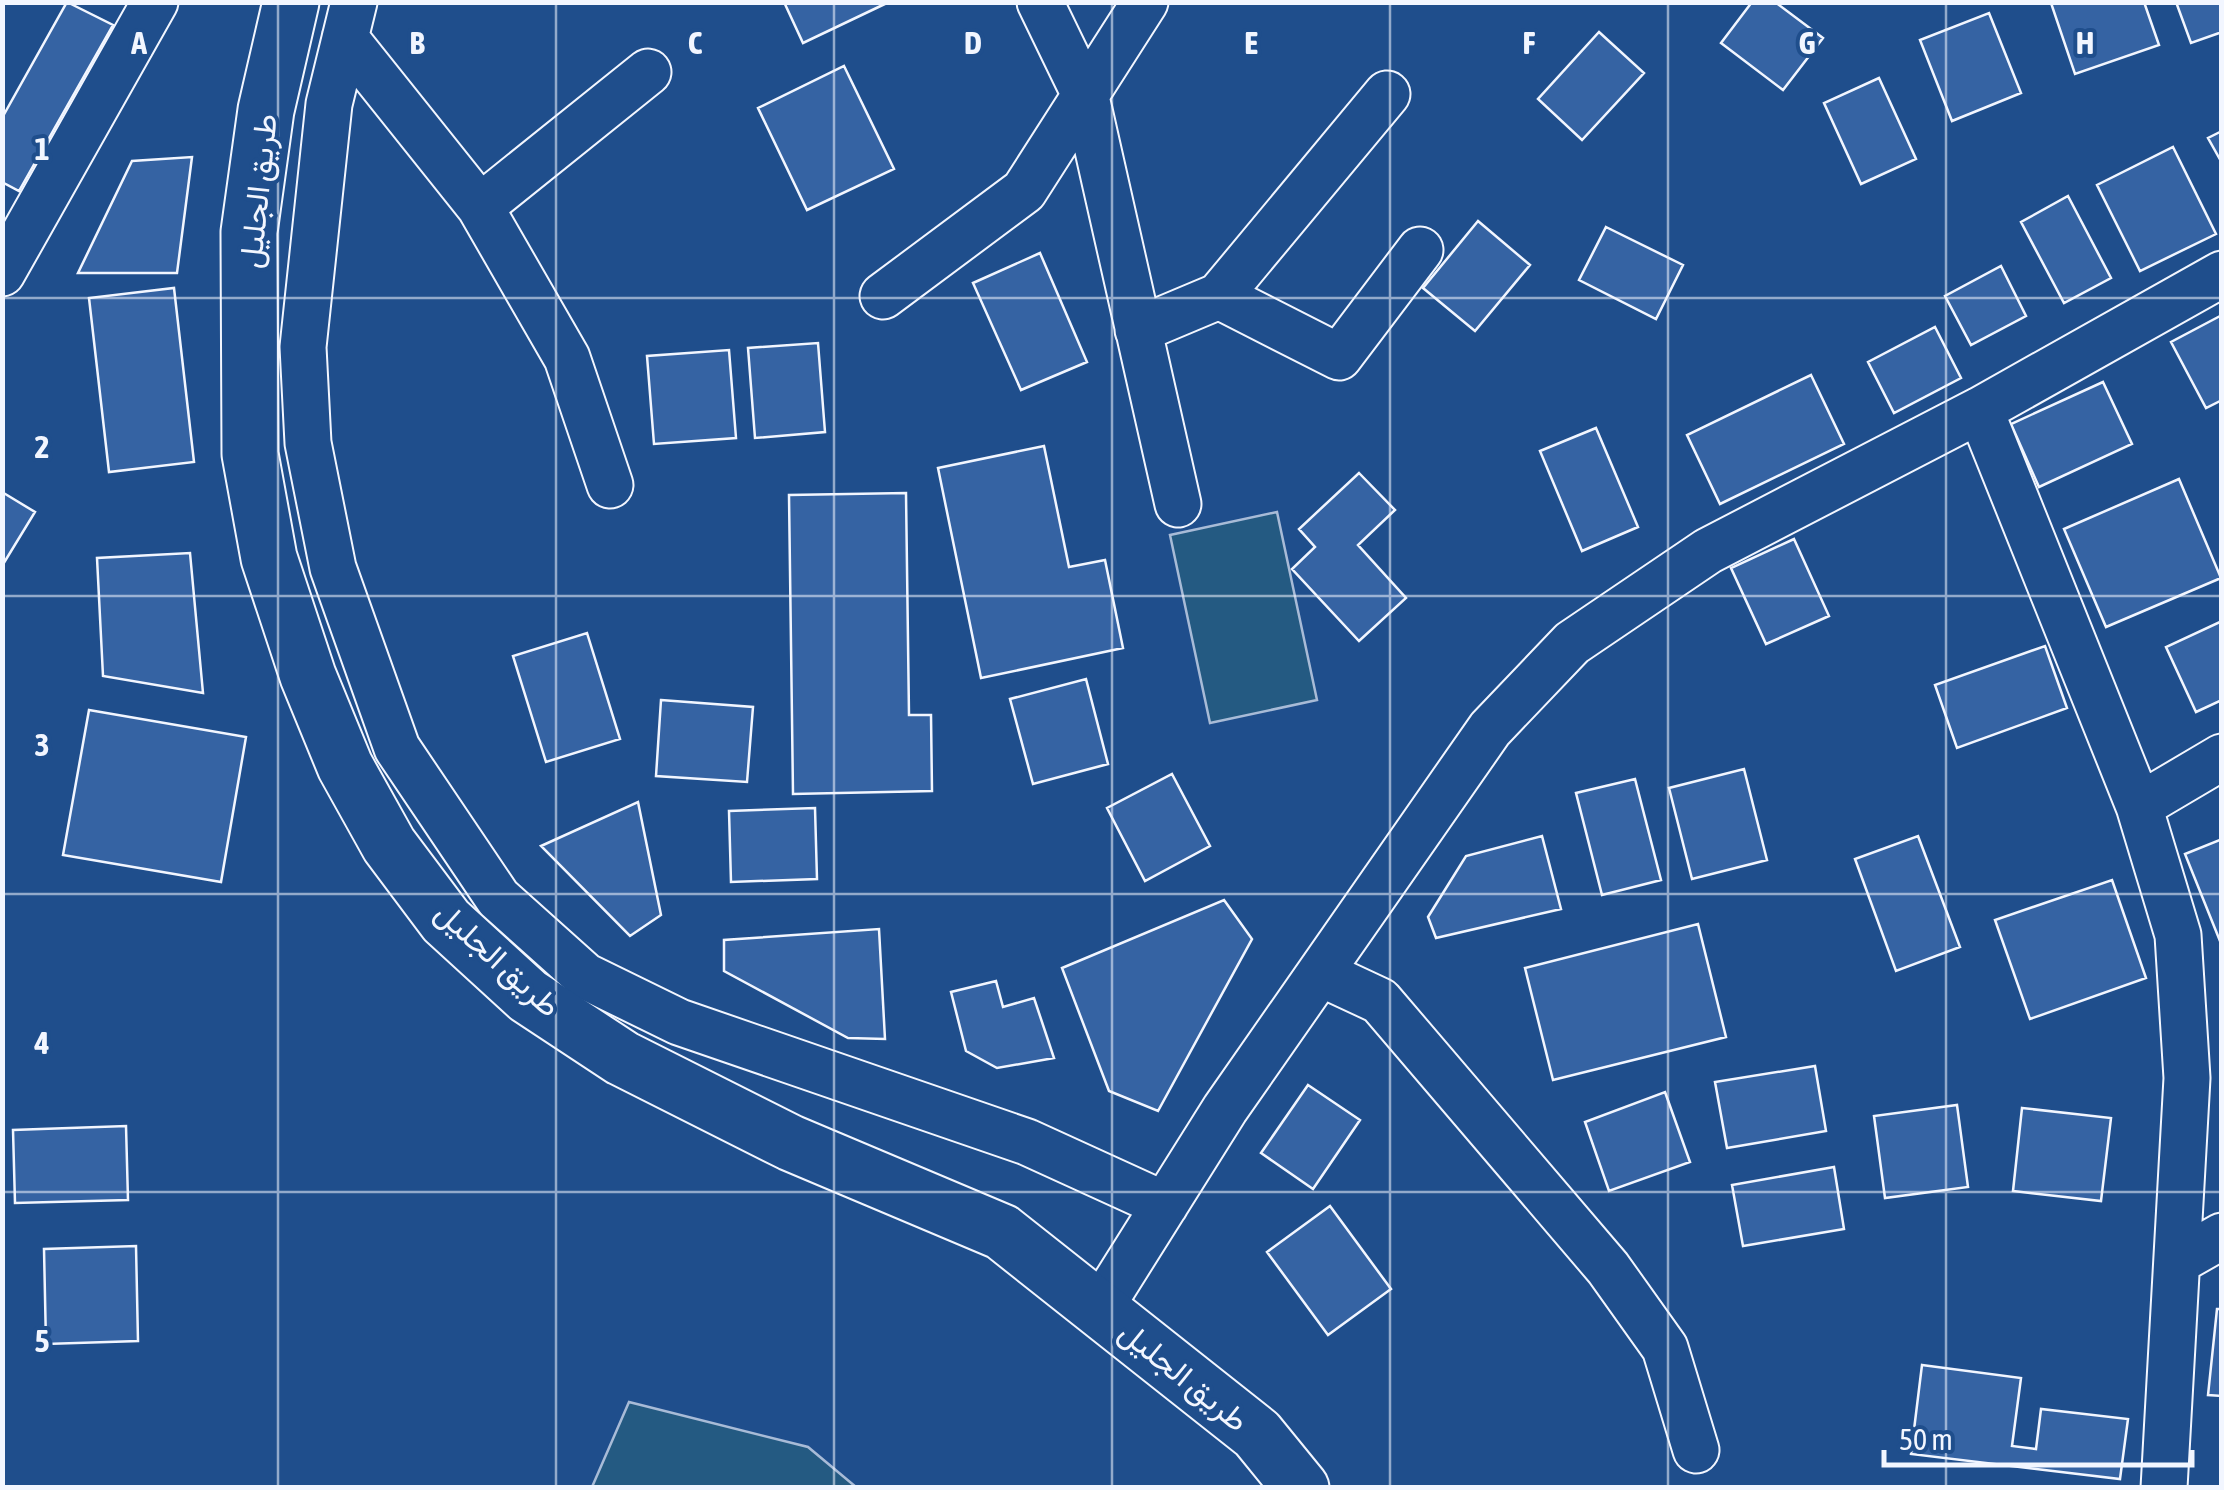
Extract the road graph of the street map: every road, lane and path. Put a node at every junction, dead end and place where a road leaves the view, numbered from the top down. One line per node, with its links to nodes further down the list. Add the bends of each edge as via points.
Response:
1 (154, 2): 11 (street)
2 (292, 2): 25 (main road, طريق الجليل, via 266,110 249,232 250,454 269,558 308,676 345,766 389,846 446,921 528,996 622,1058 791,1143 1002,1232)
3 (1040, 2): 8 (street)
4 (1145, 2): 8 (street)
5 (350, 20): 9 (street); 22 (street, via 330,104 303,347 308,443 334,568 396,748 498,898 585,976 678,1022 1027,1142)
6 (648, 72): 9 (street)
7 (1387, 94): 14 (street)
8 (1086, 96): 13 (street, via 1024,192); 15 (street)
9 (480, 207): 17 (street, via 567,358)
10 (1420, 250): 14 (street, via 1340,357)
11 (2, 272)
12 (2222, 274): 16 (street)
13 (883, 296)
14 (1219, 296): 15 (street)
15 (1138, 330): 18 (street)
16 (1980, 410): 20 (street); 21 (street, via 1708,551 1572,643 1490,729)
17 (610, 484)
18 (1178, 504)
19 (2222, 757): 20 (street)
20 (2139, 806): 24 (street, via 2178,935 2187,1078)
21 (1320, 972): 22 (street); 26 (street, via 1380,1000 1608,1268 1665,1348)
22 (1165, 1205): 25 (street)
23 (2222, 1236): 24 (street)
24 (2178, 1261): 28 (street)
25 (1100, 1308): 27 (main road, طريق الجليل, via 1256,1434)
26 (1696, 1450)
27 (1301, 1488)
28 (2164, 1488)

